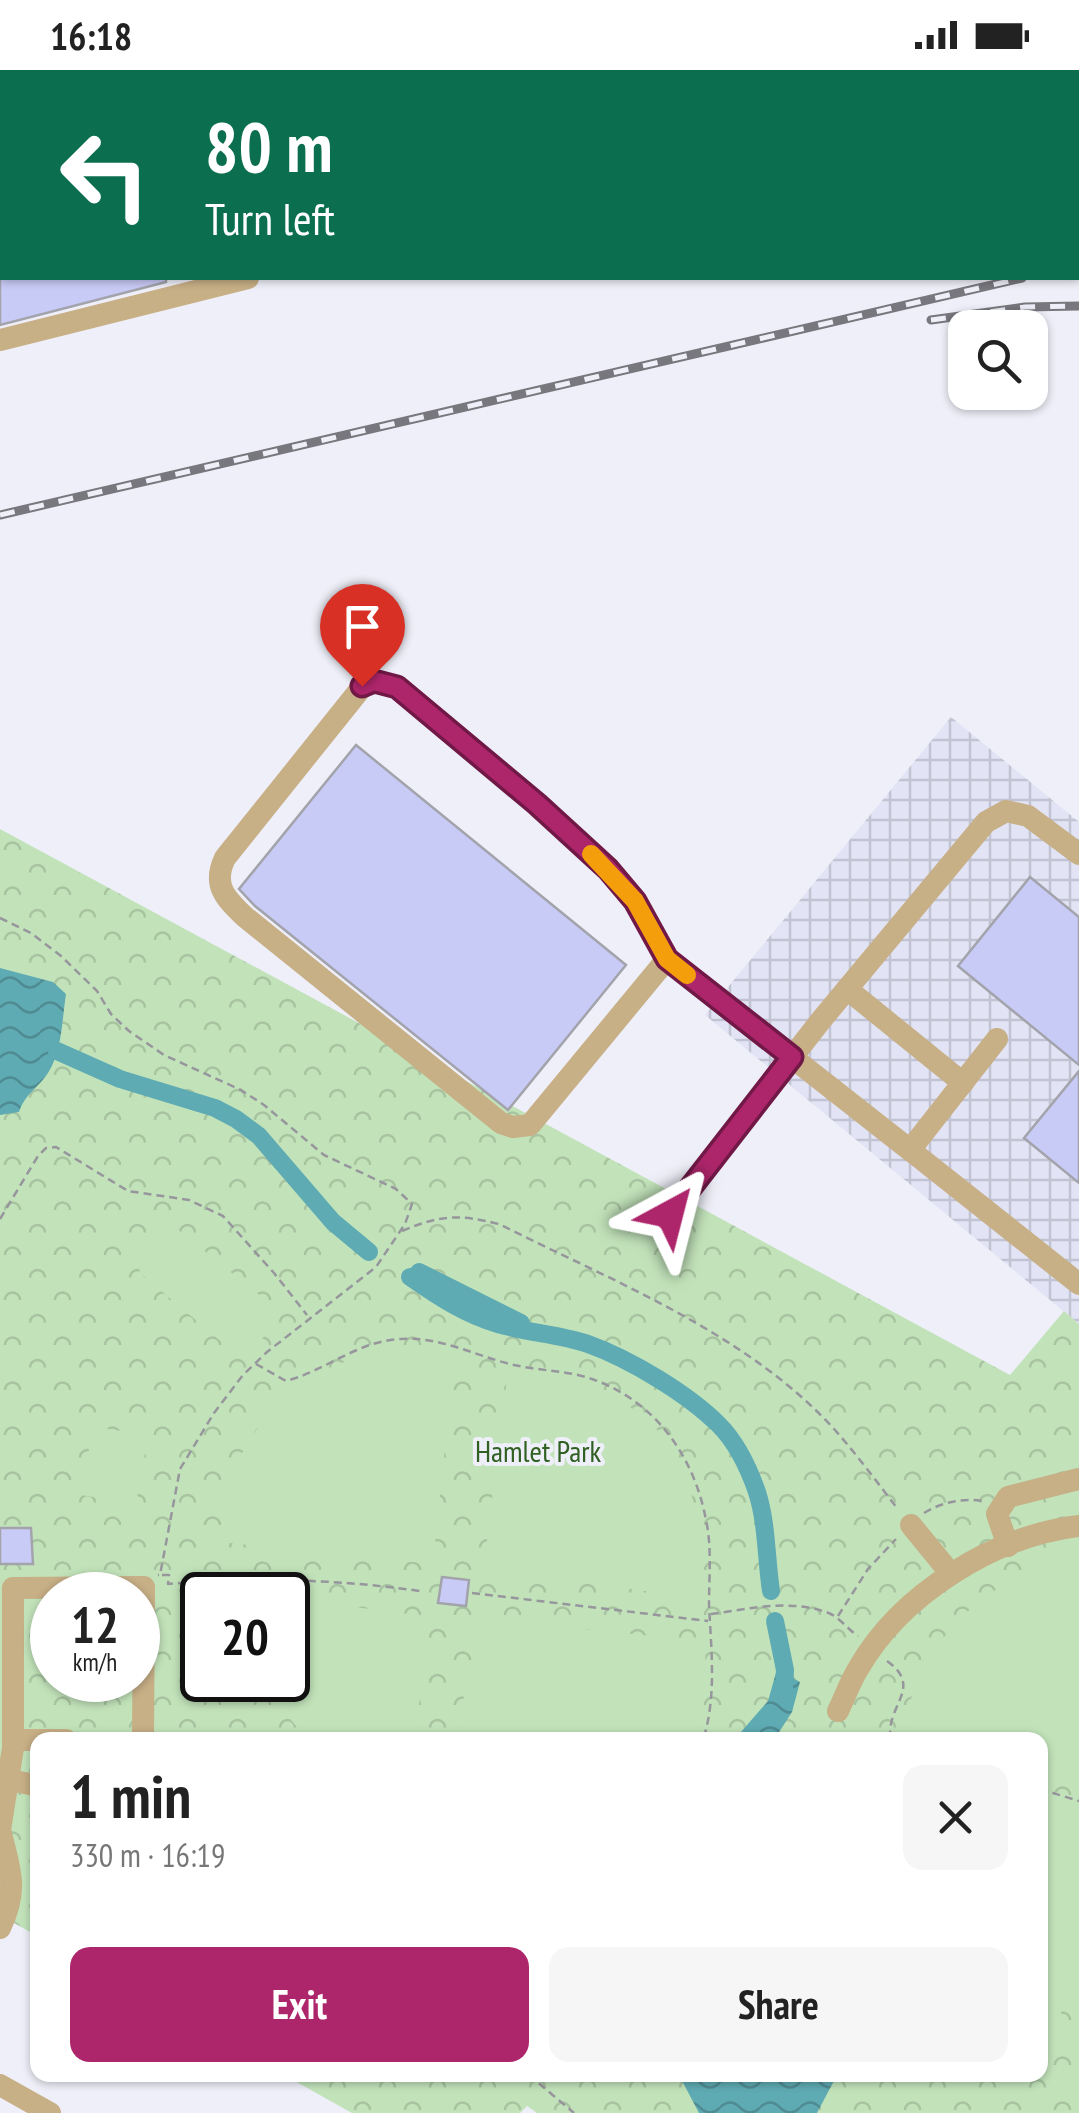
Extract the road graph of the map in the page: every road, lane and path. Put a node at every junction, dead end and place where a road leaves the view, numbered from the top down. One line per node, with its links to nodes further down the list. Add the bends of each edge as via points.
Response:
1 (240, 280): 2 (street)
2 (0, 340)
3 (1079, 854): 6 (street, via 1028,816 1006,811 986,822)
4 (0, 918): 13 (path, via 61,956 111,1014 164,1056 241,1090 324,1155 406,1196 412,1212)
5 (667, 959): 5 (street, via 635,901 608,869 397,687 374,681 362,686 218,872 221,894 245,917 513,1127 530,1125); 8 (street)
6 (847, 989): 8 (street); 9 (street)
7 (996, 1039): 9 (street)
8 (792, 1057): 10 (street); 11 (street)
9 (963, 1083): 10 (street)
10 (910, 1150): 14 (street)
11 (670, 1214)
12 (0, 1219): 15 (path, via 38,1156 56,1146 128,1191 189,1200 222,1216)
13 (398, 1232): 15 (path, via 376,1267); 18 (path, via 433,1218 499,1224 724,1340 834,1429)
14 (1079, 1284)
15 (308, 1317): 16 (path)
16 (255, 1363): 22 (path, via 188,1451); 25 (path, via 286,1381 399,1338 447,1343 612,1388 664,1427 690,1469 708,1524)
17 (1079, 1480): 20 (street, via 1008,1497 997,1514)
18 (911, 1525): 21 (street)
19 (1079, 1526): 20 (street)
20 (1008, 1546): 21 (street)
21 (951, 1574): 29 (street, via 899,1616 859,1666)
22 (160, 1575): 23 (path, via 169,1575 168,1584 284,1578)
23 (420, 1590)
24 (472, 1593): 26 (path)
25 (710, 1614): 26 (path); 27 (path, via 786,1605 826,1612)
26 (710, 1621): 31 (path, via 712,1698)
27 (851, 1632)
28 (894, 1666): 32 (path, via 905,1686)
29 (838, 1711)
30 (143, 1732): 33 (street, via 144,1588 12,1588)
31 (704, 1732)
32 (890, 1732)
33 (13, 1740): 34 (street); 35 (street)
34 (30, 1740)
35 (10, 1780): 36 (street); 39 (street)
36 (30, 1785)
37 (1048, 1791): 38 (path)
38 (1079, 1800)
39 (0, 1830): 40 (street, via 14,1888)
40 (0, 1928)
41 (537, 2082): 44 (path)
42 (0, 2085): 43 (street)
43 (50, 2113)
44 (574, 2113)

